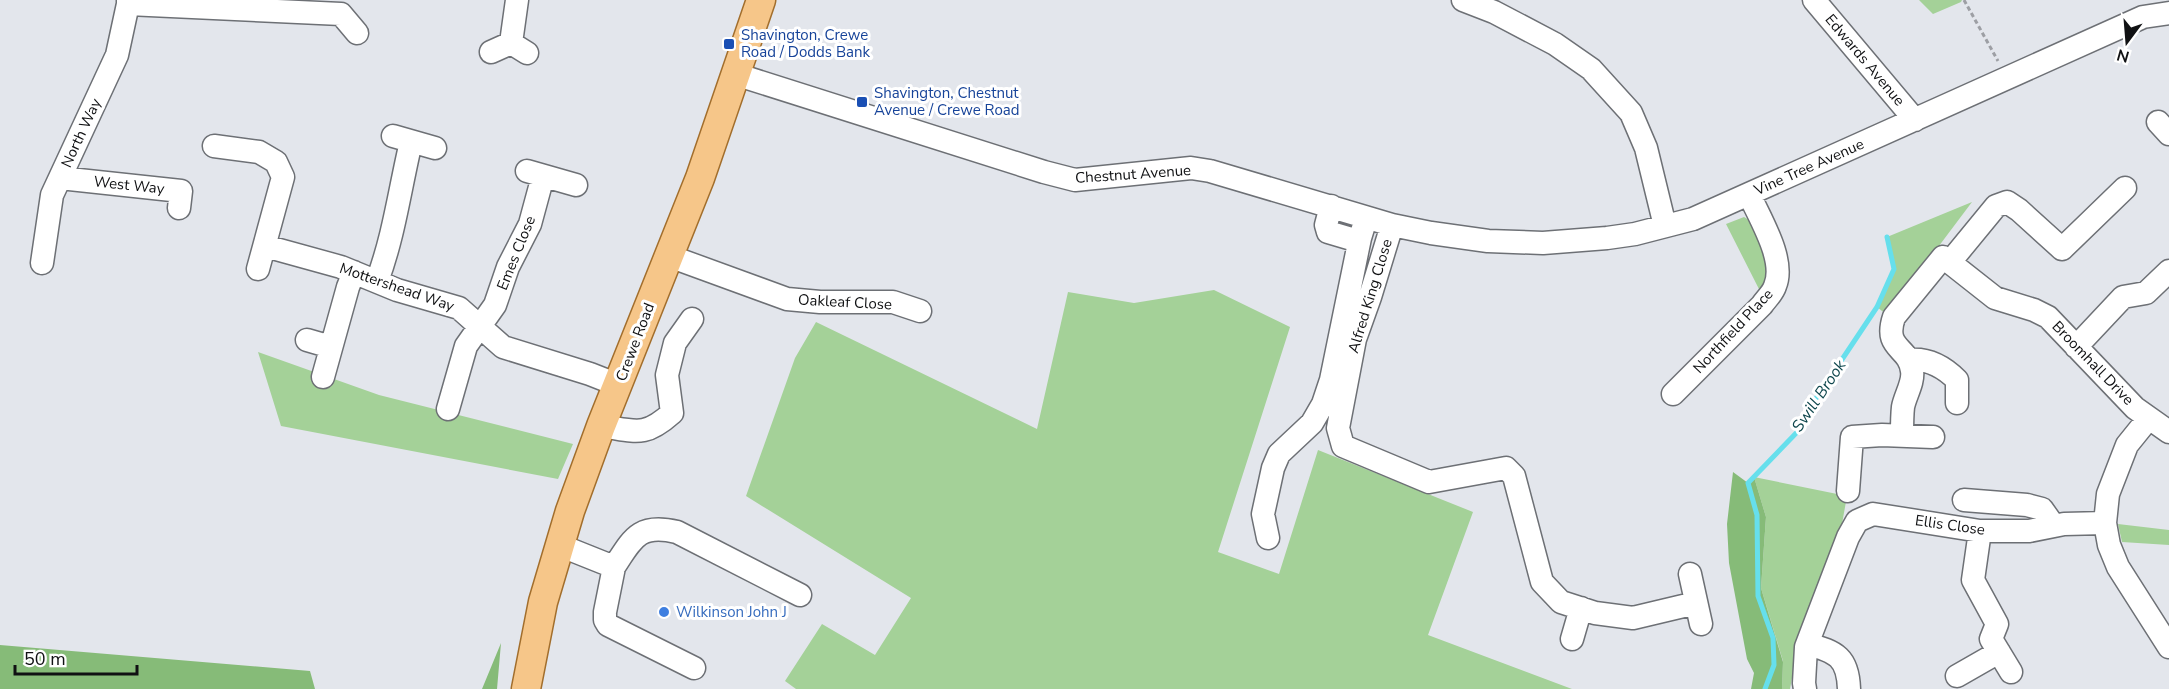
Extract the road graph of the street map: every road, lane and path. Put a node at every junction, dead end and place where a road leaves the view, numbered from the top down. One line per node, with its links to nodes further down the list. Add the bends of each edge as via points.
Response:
1 (517, 0): 10 (street)
2 (761, 0): 11 (main road, Crewe Road)
3 (1463, 0): 22 (street, via 1555,44 1591,69 1631,113 1646,148)
4 (1814, 0): 13 (street, Edwards Avenue)
5 (1964, 0): 12 (path)
6 (128, 2): 7 (street); 16 (street, North Way, via 117,55)
7 (345, 7): 9 (street)
8 (2169, 13): 12 (street, Vine Tree Avenue, via 2143,17)
9 (357, 33)
10 (510, 49)
11 (735, 74): 23 (street, Chestnut Avenue, via 1075,180 1191,168 1210,171 1331,207); 26 (main road, Crewe Road)
12 (2008, 78): 13 (street, Vine Tree Avenue)
13 (1915, 120): 19 (street, Vine Tree Avenue)
14 (214, 146): 25 (street, via 259,152 276,162 283,177)
15 (435, 148): 32 (street, via 402,139 392,233)
16 (60, 178): 20 (street, West Way, via 181,190); 28 (street, North Way, via 52,195)
17 (576, 184): 35 (street, Emes Close, via 535,173 530,224 508,267 495,305)
18 (2125, 188): 27 (street, via 2062,249 2007,202 1996,206)
19 (1749, 194): 22 (street, Vine Tree Avenue, via 1693,219); 42 (street, Northfield Place, via 1779,265 1778,279 1762,305)
20 (179, 208)
21 (1392, 225): 23 (street, Chestnut Avenue); 24 (street, Chestnut Avenue); 60 (street, Alfred King Close, via 1355,339 1338,428 1343,446 1429,482 1506,468 1514,476 1542,582 1561,602)
22 (1665, 226): 24 (street, Vine Tree Avenue, via 1607,238 1543,243)
23 (1363, 228): 55 (street, via 1323,404 1312,423 1279,454 1273,468 1263,514)
24 (1431, 233)
25 (265, 246): 29 (street); 31 (street, Mottershead Way)
26 (669, 256): 33 (street, Oakleaf Close, via 787,299 893,302); 41 (main road, Crewe Road)
27 (1950, 262): 38 (street, Broomhall Drive, via 1995,298 2048,317); 39 (street, via 1943,257 1894,316 1891,338)
28 (42, 263)
29 (258, 269)
30 (2169, 271): 38 (street, via 2146,293 2123,297)
31 (354, 272): 32 (street, Mottershead Way); 37 (street)
32 (377, 281): 35 (street, Mottershead Way, via 459,308)
33 (920, 311)
34 (692, 318): 46 (street, via 675,343 667,375 672,413 656,427 641,431)
35 (480, 327): 41 (street, Mottershead Way, via 503,347); 44 (street, Emes Close, via 466,346)
36 (307, 340): 37 (street)
37 (331, 347): 40 (street)
38 (2076, 347): 45 (street, Broomhall Drive)
39 (1909, 360): 43 (street, via 1921,359 1949,372 1957,380); 48 (street, via 1912,378)
40 (323, 376)
41 (618, 385): 46 (main road, Crewe Road)
42 (1673, 394)
43 (1957, 404)
44 (448, 409)
45 (2148, 419): 47 (street, Broomhall Drive); 53 (street, via 2127,445 2108,495)
46 (602, 426): 56 (main road, Crewe Road)
47 (2169, 432)
48 (1892, 435): 49 (street); 50 (street, via 1852,437)
49 (1934, 436)
50 (1848, 491)
51 (1964, 500): 52 (street)
52 (1985, 517): 54 (street, Ellis Close, via 2029,531); 54 (street, via 2026,505 2042,509); 62 (street, Ellis Close, via 1873,514 1857,521); 64 (street, via 1973,580 1997,624 1991,639)
53 (2105, 524): 54 (street, Ellis Close); 63 (street, via 2118,567)
54 (2054, 526)
55 (1268, 538)
56 (559, 545): 57 (street); 68 (main road, Crewe Road)
57 (614, 567): 59 (street, via 634,537 645,530 660,528 677,532); 65 (street, via 605,612 608,625)
58 (1690, 574): 60 (street, Alfred King Close, via 1699,613 1633,618)
59 (800, 595)
60 (1581, 608): 61 (street)
61 (1572, 639)
62 (1808, 644): 69 (street, Ellis Close); 70 (street, via 1841,658 1849,674)
63 (2169, 647)
64 (1999, 652): 66 (street); 67 (street)
65 (694, 668)
66 (2011, 672)
67 (1957, 676)
68 (526, 689)
69 (1805, 689)
70 (1850, 689)

